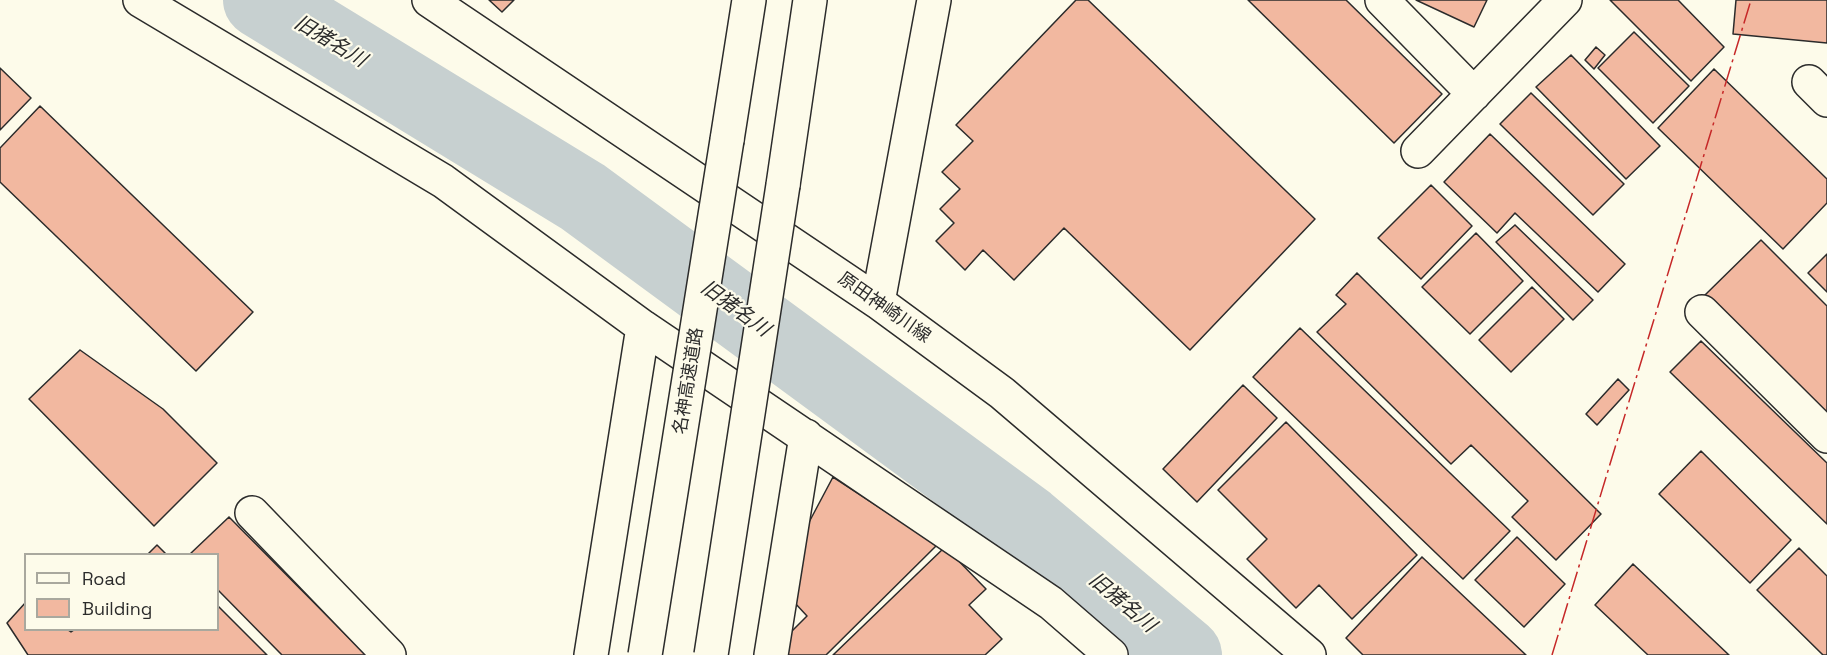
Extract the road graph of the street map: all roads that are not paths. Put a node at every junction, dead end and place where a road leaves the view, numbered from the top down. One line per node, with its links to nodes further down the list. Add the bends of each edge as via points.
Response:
1 (140, 0): 12 (main road, via 443,181)
2 (429, 0): 10 (main road, 原田神崎川線)
3 (749, 0): 18 (main road, 名神高速道路, bridge)
4 (810, 0): 19 (main road, bridge)
5 (934, 0): 10 (main road)
6 (1382, 0): 8 (main road)
7 (1566, 0): 8 (main road)
8 (1474, 94): 9 (main road)
9 (1418, 151)
10 (878, 302): 22 (main road, 原田神崎川線, via 1002,393)
11 (1702, 312): 14 (main road)
12 (643, 327): 13 (main road); 17 (main road)
13 (806, 436): 20 (main road); 21 (main road, via 1051,603)
14 (1827, 436)
15 (252, 513): 16 (main road)
16 (389, 655)
17 (591, 655)
18 (645, 655)
19 (711, 655)
20 (771, 655)
21 (1111, 655)
22 (1309, 655)

